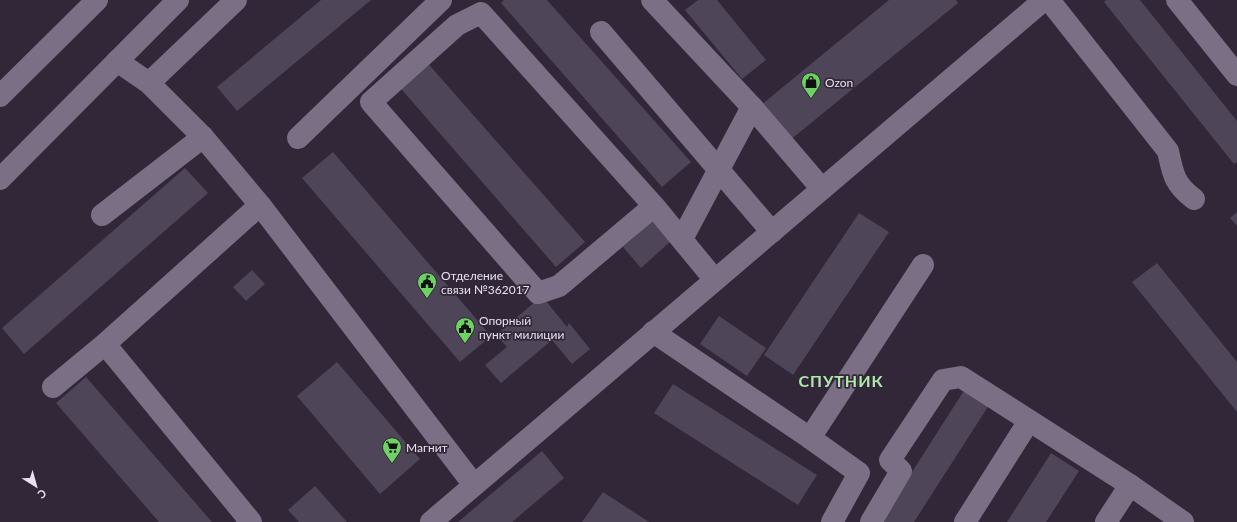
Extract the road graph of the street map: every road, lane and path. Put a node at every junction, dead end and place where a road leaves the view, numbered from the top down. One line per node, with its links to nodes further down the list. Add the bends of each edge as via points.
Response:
1 (97, 0): 12 (street)
2 (178, 0): 9 (street)
3 (236, 0): 11 (street)
4 (441, 0): 15 (street)
5 (652, 0): 13 (street)
6 (1178, 0): 10 (street)
7 (1040, 2): 18 (street); 19 (street, via 1168,151 1172,174 1182,190)
8 (601, 32): 16 (street)
9 (117, 61): 11 (street); 17 (street)
10 (1237, 75)
11 (149, 83): 14 (street)
12 (0, 96)
13 (752, 107): 16 (street); 18 (street)
14 (203, 137): 20 (street); 22 (street)
15 (298, 138)
16 (719, 170): 23 (street); 24 (street)
17 (0, 179)
18 (822, 189): 23 (street)
19 (1194, 199)
20 (260, 205): 28 (street); 32 (street)
21 (654, 206): 21 (street, via 559,286 538,293 371,102 457,25 481,13); 24 (street)
22 (102, 215)
23 (772, 232): 26 (street)
24 (682, 239): 26 (street)
25 (923, 266): 31 (street)
26 (715, 280): 27 (street)
27 (653, 332): 31 (street); 32 (street)
28 (105, 344): 29 (street); 34 (street)
29 (53, 387)
30 (1029, 421): 33 (street); 37 (street, via 960,377 943,380 890,460 900,472); 38 (street)
31 (810, 438): 36 (street, via 859,473)
32 (474, 485): 35 (street)
33 (1130, 485): 39 (street); 40 (street)
34 (251, 522)
35 (431, 522)
36 (832, 522)
37 (871, 522)
38 (965, 522)
39 (1106, 522)
40 (1183, 522)

